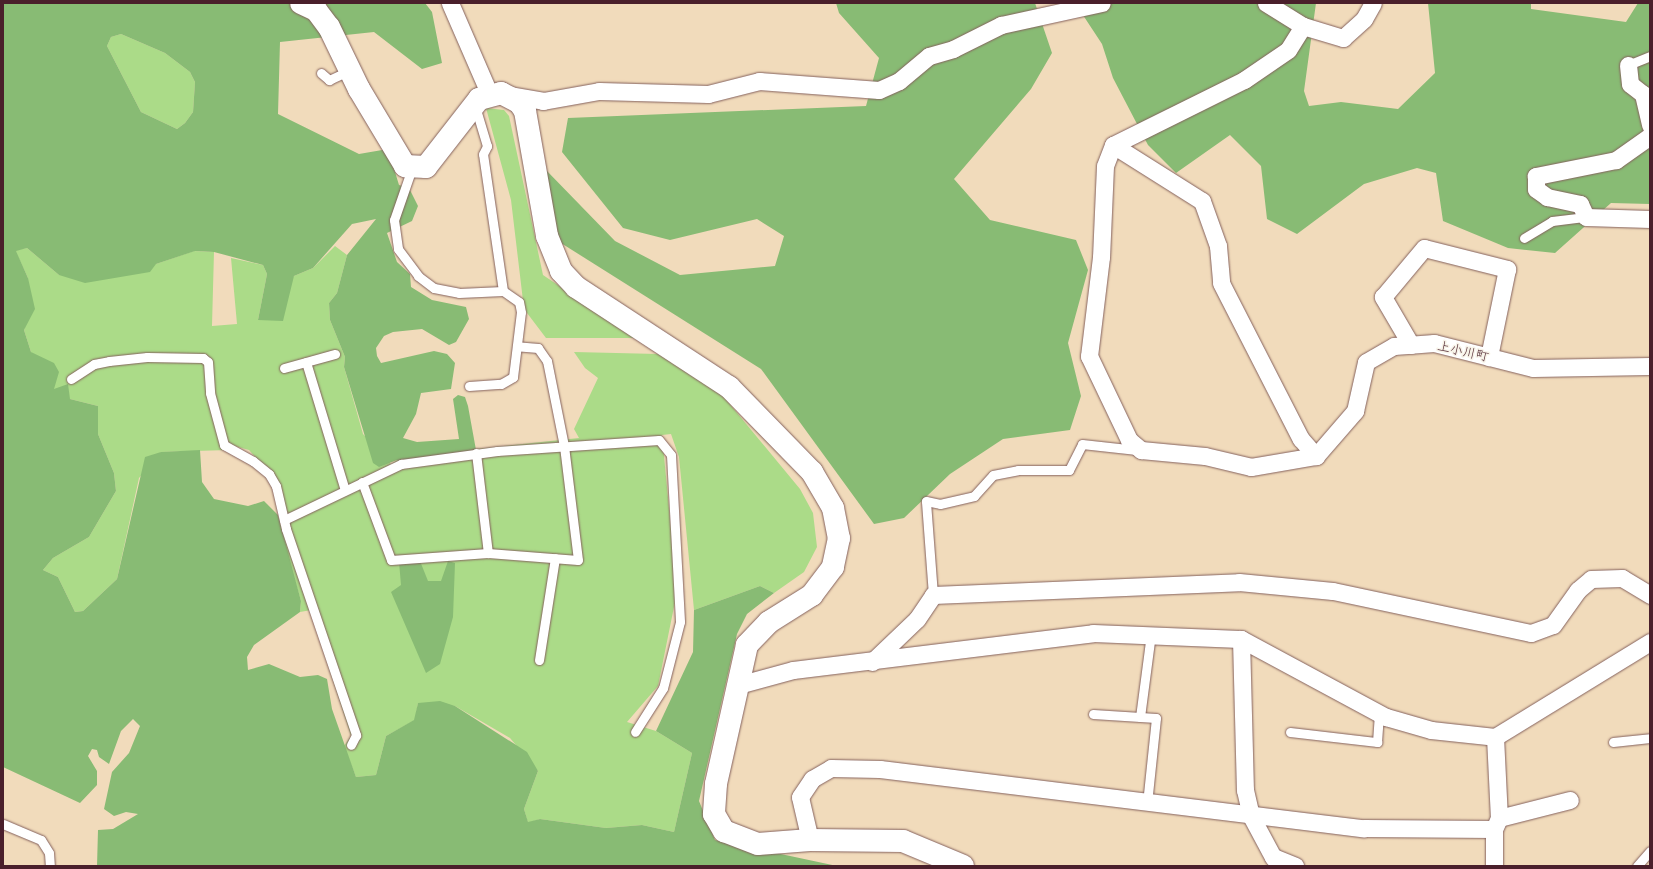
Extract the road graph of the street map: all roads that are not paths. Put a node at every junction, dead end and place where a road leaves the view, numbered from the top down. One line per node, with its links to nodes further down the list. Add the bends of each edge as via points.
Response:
1 (301, 3): 9 (street, via 316,10 329,27)
2 (450, 3): 11 (street)
3 (1102, 3): 11 (street, via 1001,25 953,49 929,56 899,81 879,90 759,81 708,94 599,91 543,101)
4 (1266, 3): 6 (street)
5 (1373, 3): 6 (street, via 1364,19 1343,38)
6 (1303, 26): 14 (street, via 1288,50 1244,80)
7 (1650, 56): 8 (lane)
8 (1628, 65): 12 (street, via 1630,84 1644,94)
9 (350, 70): 10 (lane, via 329,80); 15 (street, via 398,157)
10 (321, 73)
11 (491, 97): 15 (street, via 426,167); 19 (lane, via 487,146 483,154); 45 (street, via 525,111 547,236 561,271 576,287 729,387 812,472 833,508 839,538 833,567 812,595 768,622 747,645)
12 (1650, 126)
13 (1650, 136): 16 (street, via 1616,160 1536,176 1536,189 1547,197 1580,204)
14 (1113, 145): 30 (street, via 1105,166 1101,257 1089,356 1129,440); 32 (street, via 1202,201 1218,246 1221,283 1302,440)
15 (412, 168): 19 (lane, via 394,220 398,249 418,276 434,288 459,293)
16 (1586, 217): 17 (street); 18 (lane, via 1552,221)
17 (1650, 219)
18 (1524, 238)
19 (504, 291): 21 (lane, via 519,302)
20 (1411, 345): 23 (street, 上小川町, via 1434,343); 23 (street, via 1383,297 1424,248 1507,268); 32 (street, 上小川町, via 1394,346 1366,362 1355,411)
21 (517, 346): 28 (lane, via 513,377 509,382); 29 (lane, via 538,348 547,361)
22 (335, 354): 24 (lane)
23 (1489, 357): 25 (street, 上小川町, via 1533,368)
24 (306, 362): 26 (lane); 34 (lane)
25 (1650, 366)
26 (284, 368)
27 (71, 379): 35 (lane, via 94,364 109,361 144,357 203,358 209,367 210,393 224,445 269,474 276,486)
28 (469, 386)
29 (564, 446): 31 (lane); 37 (lane, via 578,560); 49 (lane, via 659,440 671,455 680,622 663,688)
30 (1141, 450): 32 (street, via 1205,456 1251,467); 38 (lane, via 1082,444 1069,470 1018,470 993,475 974,496 940,504 926,501)
31 (476, 454): 33 (lane, via 401,464); 36 (lane)
32 (1316, 456)
33 (362, 482): 34 (lane); 36 (lane, via 390,560)
34 (345, 490): 35 (lane)
35 (284, 520): 54 (lane, via 356,735)
36 (488, 553): 37 (lane)
37 (555, 558): 43 (lane)
38 (933, 595): 39 (street, via 1239,582 1333,591 1531,633 1554,625 1578,590 1591,579 1622,578); 44 (street, via 917,619)
39 (1650, 595)
40 (1151, 633): 41 (street); 44 (street, via 1094,633); 48 (lane)
41 (1241, 639): 46 (street); 57 (street, via 1244,790)
42 (1650, 642): 51 (street)
43 (539, 660)
44 (871, 662): 45 (street, via 793,670)
45 (738, 685): 60 (street, via 716,784 714,814 724,831 758,844)
46 (1378, 712): 50 (lane, via 1377,742); 51 (street, via 1431,730)
47 (1093, 714): 48 (lane)
48 (1140, 717): 56 (lane, via 1156,718)
49 (635, 732)
50 (1290, 732)
51 (1495, 737): 58 (street)
52 (1650, 738): 53 (lane)
53 (1613, 742)
54 (351, 746)
55 (1570, 800): 58 (street)
56 (1147, 803): 57 (street); 60 (street, via 880,769 831,768 812,779 800,797)
57 (1251, 816): 58 (street, via 1364,828); 64 (street, via 1273,857)
58 (1496, 823): 65 (street)
59 (3, 824): 62 (lane, via 40,840 49,853)
60 (810, 840): 63 (street, via 903,841)
61 (1650, 851): 66 (lane)
62 (50, 866)
63 (963, 866)
64 (1294, 866)
65 (1494, 866)
66 (1636, 866)

